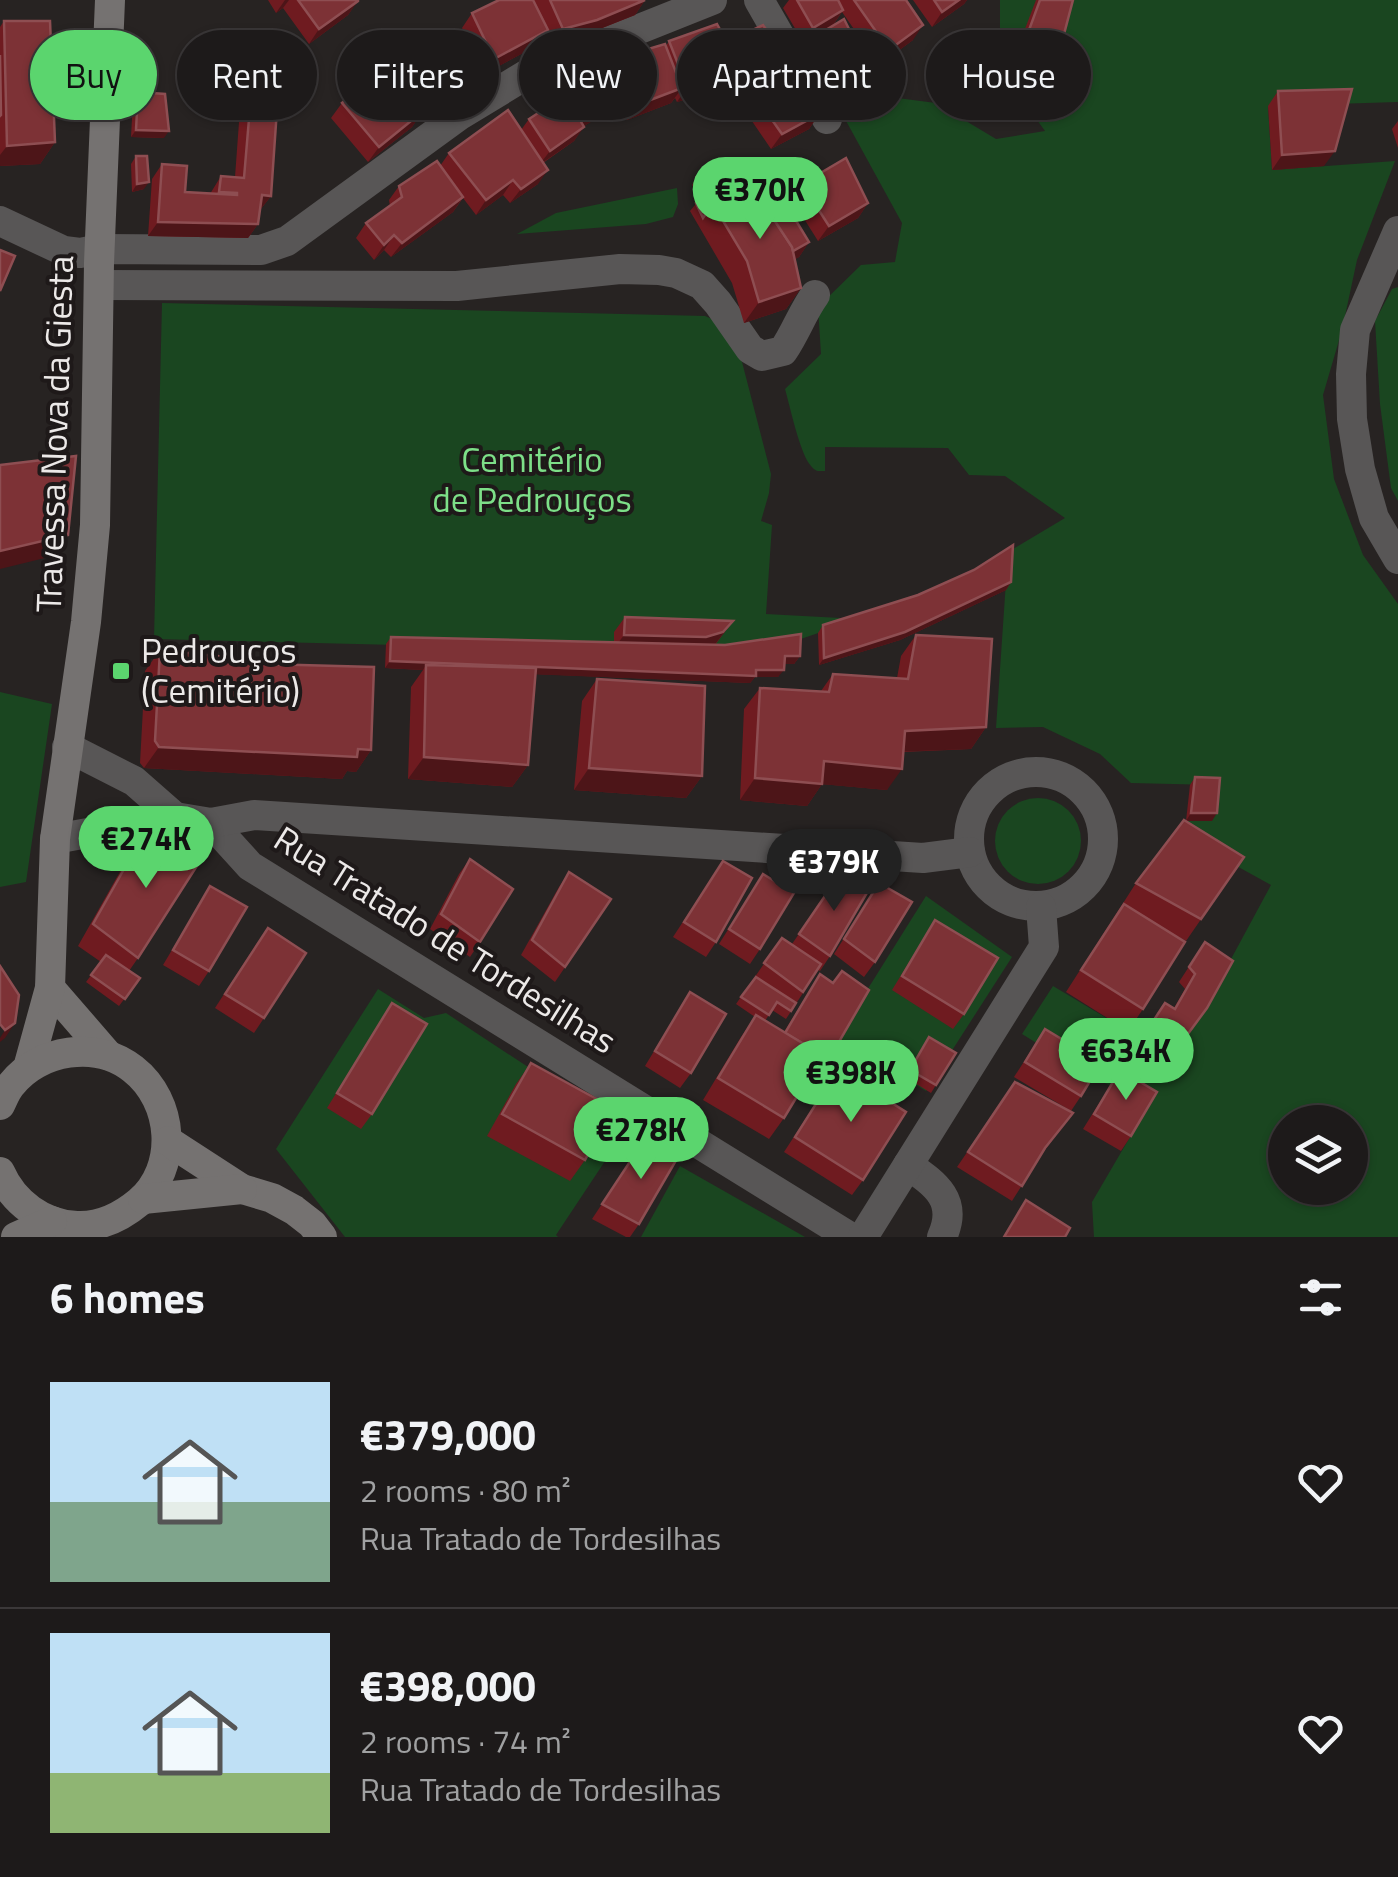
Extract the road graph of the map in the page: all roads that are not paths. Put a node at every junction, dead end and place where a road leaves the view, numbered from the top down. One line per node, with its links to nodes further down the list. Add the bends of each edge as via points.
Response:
1 (110, 0): 7 (street, Travessa Nova da Giesta)
2 (712, 0): 7 (street, via 495,92 287,241 260,250)
3 (758, 0): 4 (street)
4 (775, 30)
5 (0, 222): 7 (street, via 64,250)
6 (1398, 231): 10 (street, via 1355,330 1351,374 1360,469 1374,518)
7 (100, 248): 8 (street, Travessa Nova da Giesta)
8 (98, 285): 9 (street, via 456,286 659,270 702,285 762,356 784,350); 11 (street, Travessa Nova da Giesta, via 94,525)
9 (815, 295)
10 (1398, 558)
11 (67, 747): 12 (street, Rua Tratado de Tordesilhas, via 134,781); 14 (street, Travessa Nova da Giesta)
12 (175, 817): 13 (street, Rua Tratado de Tordesilhas); 14 (street, Rua Tratado de Tordesilhas)
13 (210, 824): 15 (street, Rua Tratado de Tordesilhas, via 254,815 923,858); 29 (street, Rua Tratado de Tordesilhas, via 250,866)
14 (56, 839): 17 (street, Travessa Nova da Giesta)
15 (970, 852): 16 (street, via 977,871 1003,898); 16 (street, via 976,810 1006,779 1048,772 1077,786 1098,810 1102,853 1080,890)
16 (1042, 906): 22 (street, via 1044,947)
17 (50, 988): 18 (street); 19 (street, Travessa Nova da Giesta)
18 (108, 1055): 19 (street, via 80,1050); 21 (street, via 152,1088)
19 (28, 1068): 20 (street)
20 (0, 1106)
21 (168, 1141): 24 (street); 25 (street)
22 (908, 1165): 30 (street); 31 (street, via 942,1193 948,1218)
23 (0, 1177): 26 (street, via 22,1204)
24 (242, 1189): 25 (street); 28 (street, via 294,1210)
25 (144, 1199): 26 (street, via 101,1224)
26 (52, 1222): 27 (street)
27 (16, 1237)
28 (322, 1237)
29 (850, 1237)
30 (863, 1237)
31 (942, 1237)

